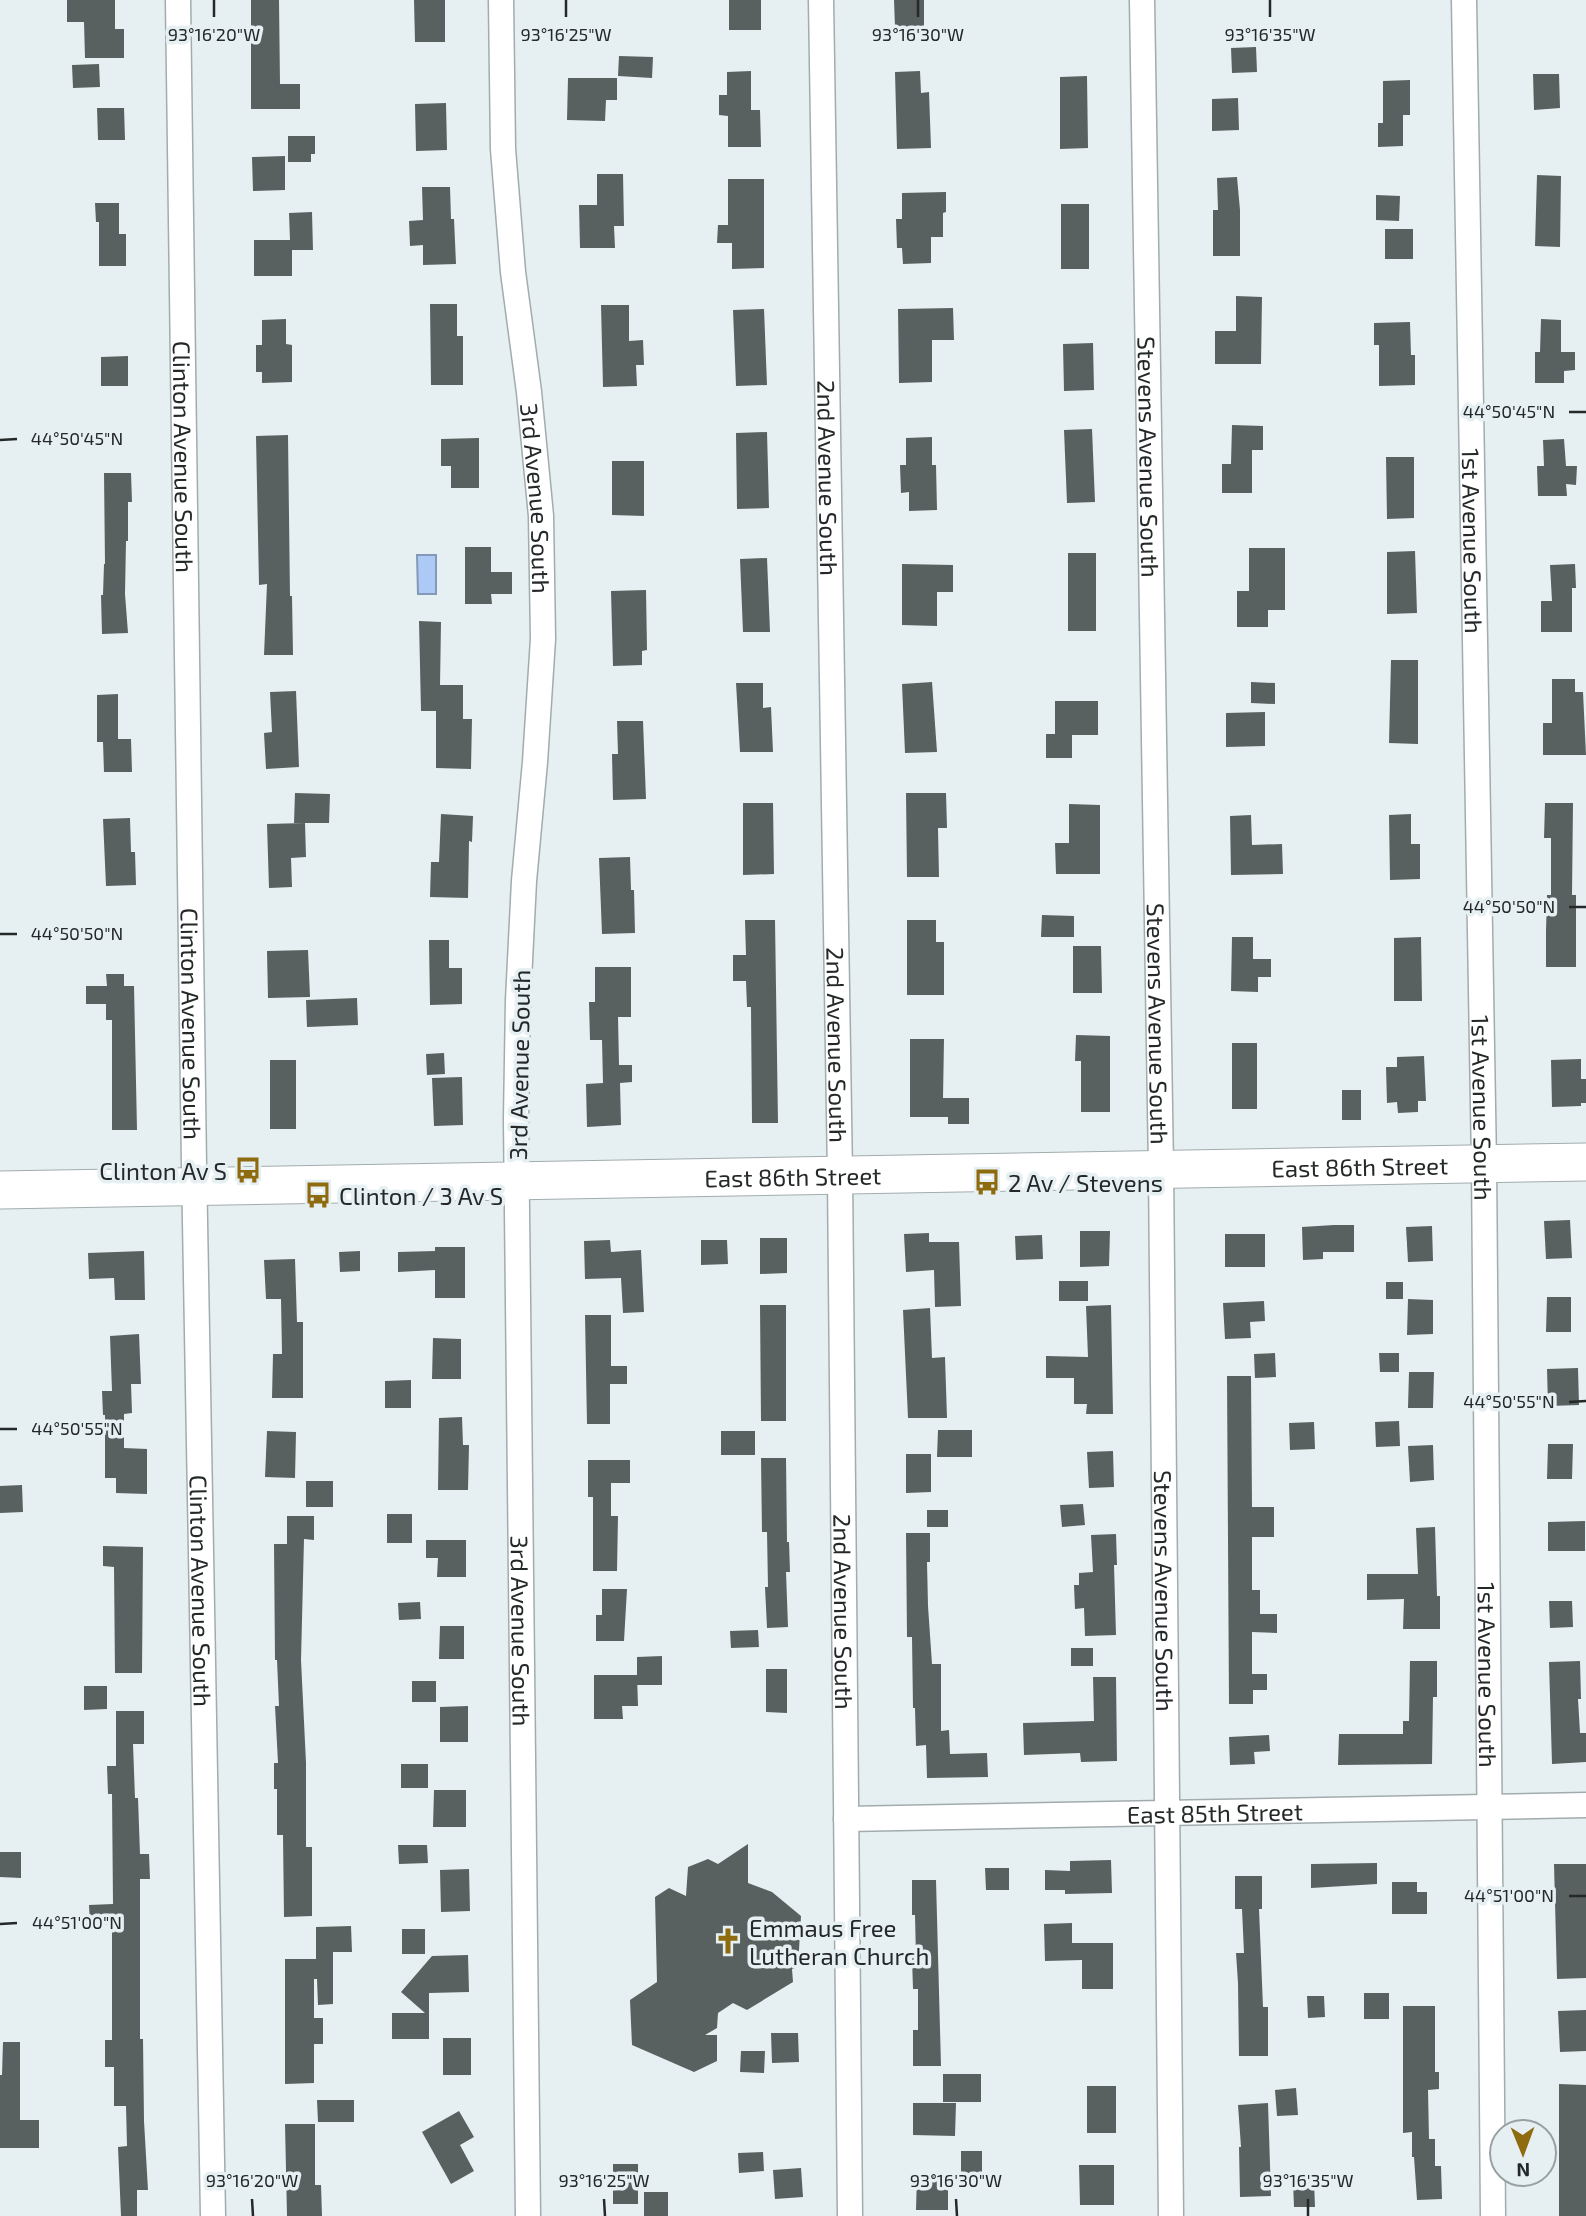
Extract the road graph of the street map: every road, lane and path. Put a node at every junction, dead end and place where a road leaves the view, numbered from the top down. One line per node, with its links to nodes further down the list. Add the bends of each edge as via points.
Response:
1 (178, 0): 11 (street, Clinton Avenue South)
2 (501, 0): 10 (street, 3rd Avenue South, via 503,149 541,516 536,762 519,986)
3 (821, 0): 9 (street, 2nd Avenue South)
4 (1142, 0): 8 (street, Stevens Avenue South)
5 (1464, 0): 7 (street, 1st Avenue South)
6 (1586, 1162): 7 (street, East 86th Street)
7 (1484, 1164): 8 (street, East 86th Street); 14 (street, 1st Avenue South)
8 (1161, 1169): 9 (street, East 86th Street); 15 (street, Stevens Avenue South)
9 (840, 1175): 10 (street, East 86th Street); 16 (street, 2nd Avenue South)
10 (517, 1181): 11 (street, East 86th Street); 18 (street, 3rd Avenue South)
11 (195, 1186): 12 (street, East 86th Street); 17 (street, Clinton Avenue South)
12 (0, 1190)
13 (1586, 1805): 14 (street, East 85th Street)
14 (1489, 1806): 15 (street, East 85th Street); 21 (street, 1st Avenue South)
15 (1167, 1813): 16 (street, East 85th Street); 20 (street, Stevens Avenue South)
16 (846, 1819): 19 (street, 2nd Avenue South)
17 (213, 2216)
18 (528, 2216)
19 (850, 2216)
20 (1171, 2216)
21 (1493, 2216)

